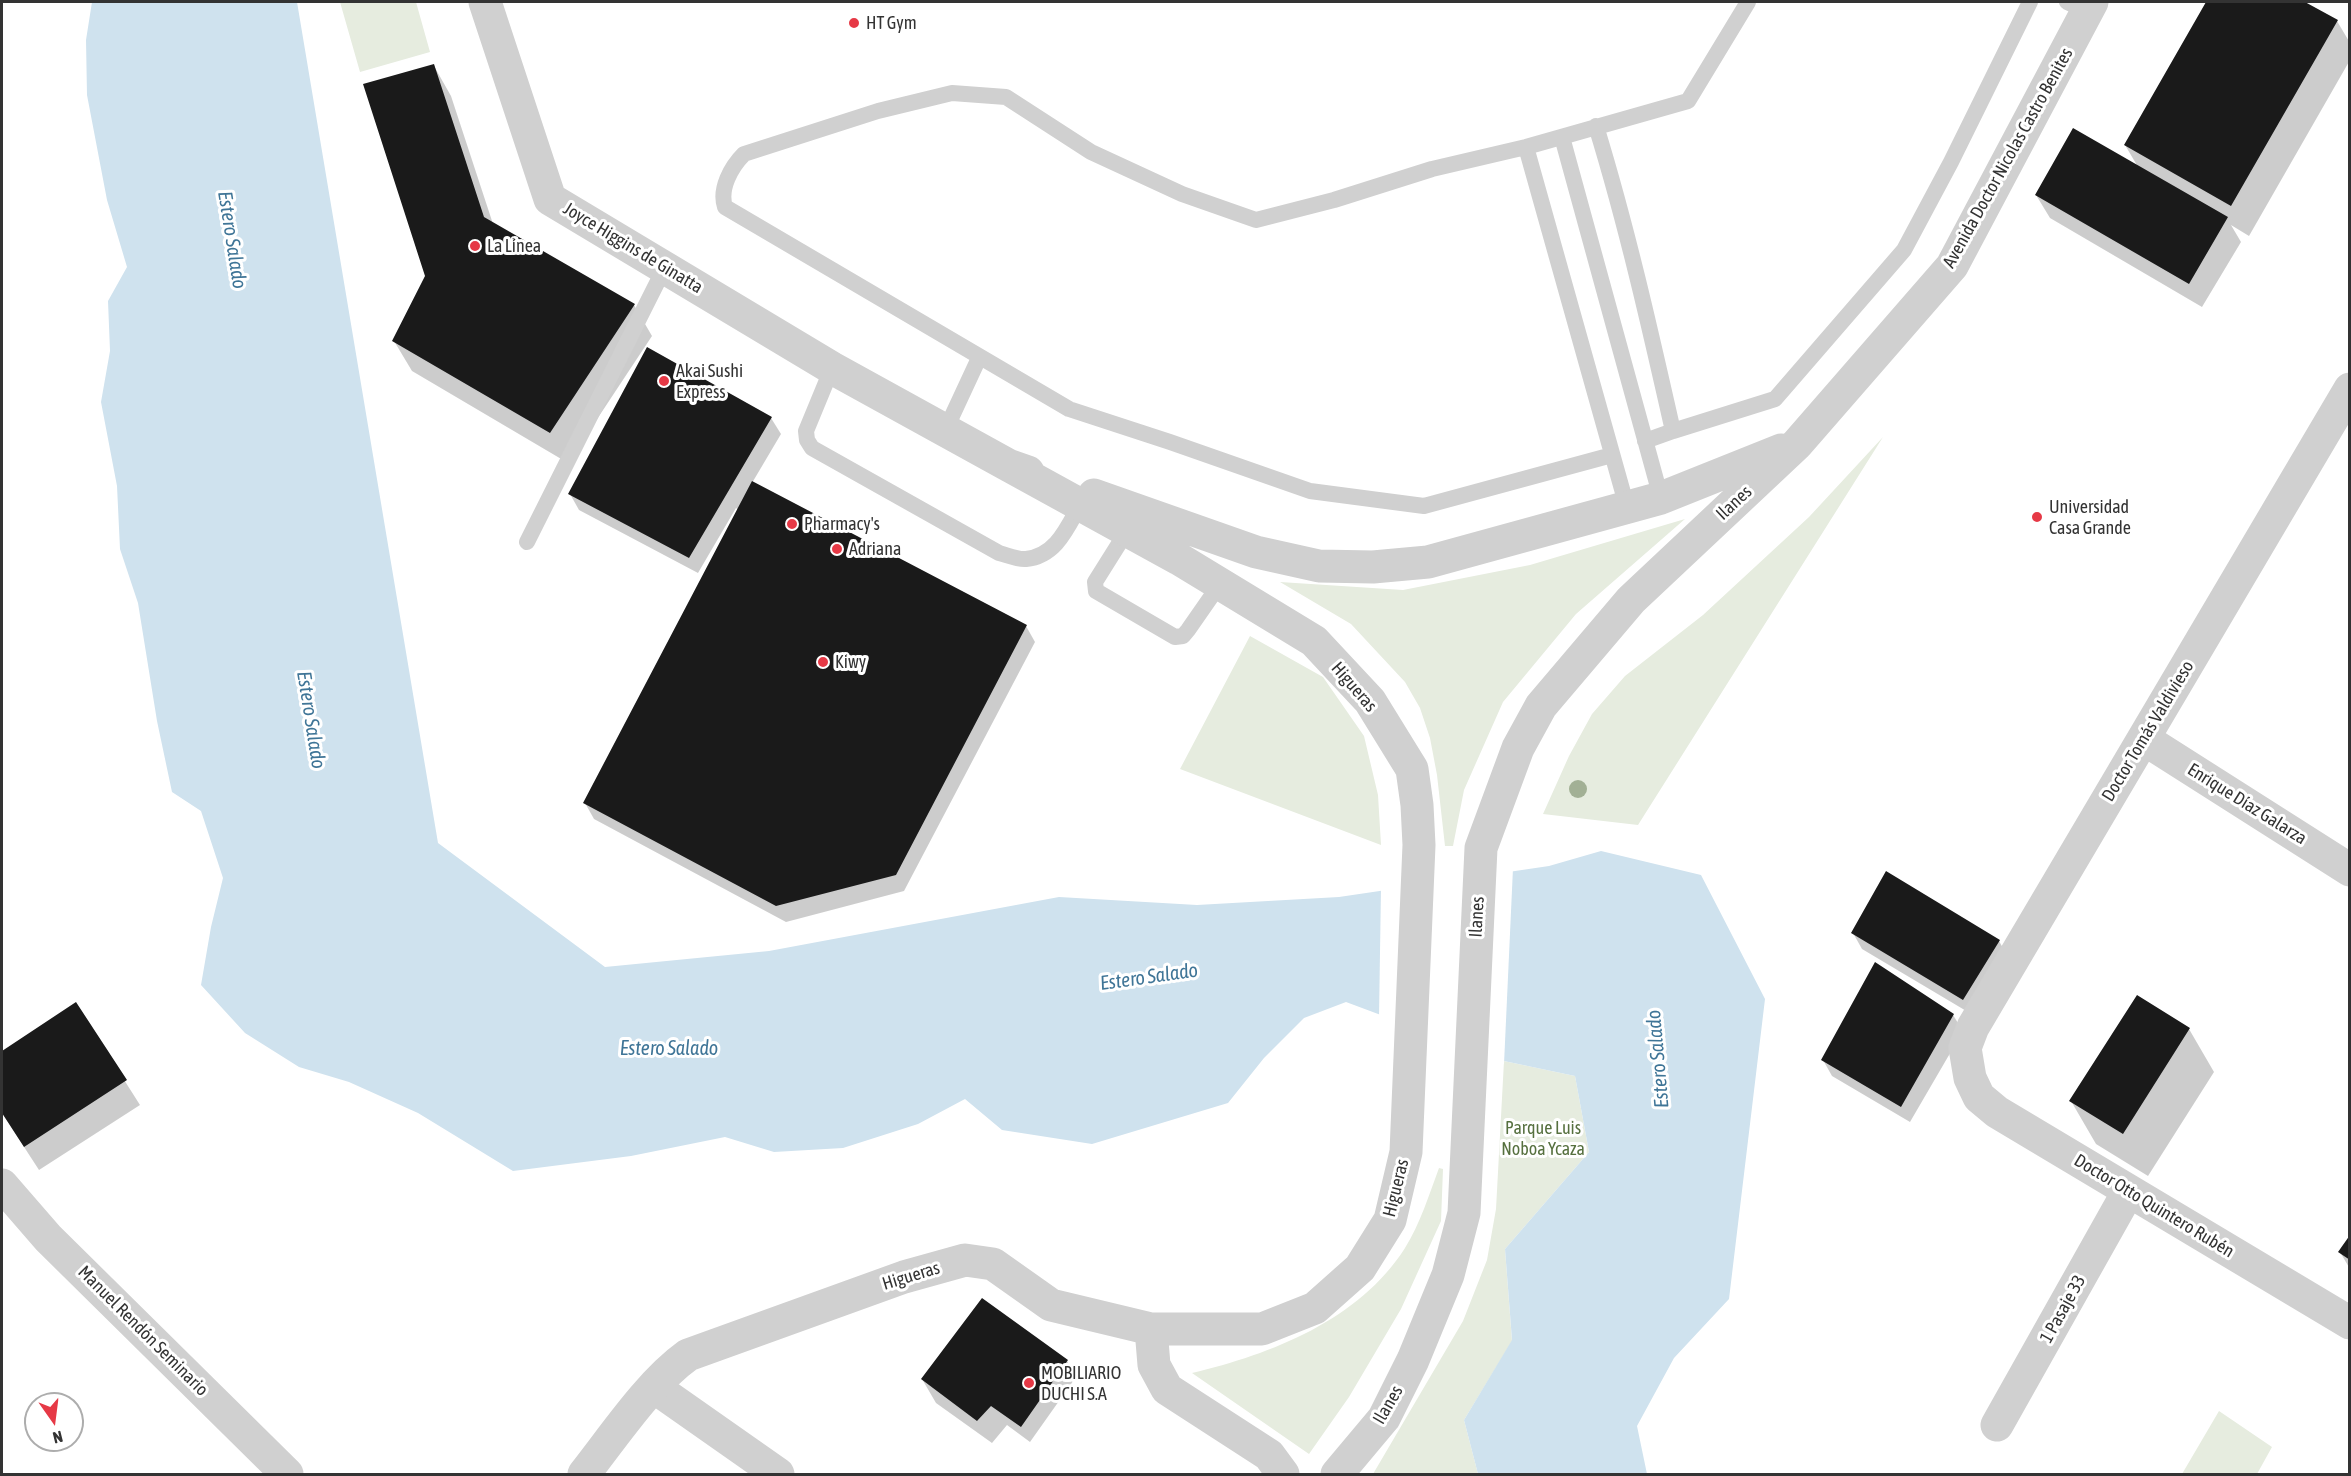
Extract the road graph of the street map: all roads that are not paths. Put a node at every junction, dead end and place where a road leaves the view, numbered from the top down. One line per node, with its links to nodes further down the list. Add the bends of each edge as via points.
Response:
1 (485, 2): 8 (street, Joyce Higgins de Ginatta, via 550,199)
2 (1748, 2): 5 (lane, via 1688,101)
3 (2030, 2): 14 (lane, via 1904,250 1775,399)
4 (2082, 5): 16 (street, Avenida Doctor Nicolas Castro Benites, via 1952,266)
5 (1596, 126): 6 (lane); 14 (lane, via 1620,204)
6 (1562, 137): 7 (lane); 15 (lane)
7 (1526, 147): 9 (lane, via 1431,169 1256,220 1182,194 1091,152 1006,97 952,93 878,111 744,154 733,165 722,197 725,207); 17 (lane)
8 (665, 267): 10 (street, Joyce Higgins de Ginatta); 23 (lane)
9 (979, 358): 13 (lane); 17 (lane, via 1069,410 1310,491 1424,506)
10 (832, 368): 13 (street, Joyce Higgins de Ginatta); 20 (lane, via 806,432 812,448 999,553 1025,560 1049,552)
11 (2349, 388): 12 (street, Doctor Tomás Valdivieso)
12 (2340, 428): 25 (street, Doctor Tomás Valdivieso)
13 (946, 429): 18 (street, Joyce Higgins de Ginatta)
14 (1673, 431): 15 (lane)
15 (1644, 441): 19 (lane)
16 (1797, 444): 19 (street); 38 (street, Ilanes, via 1631,600 1541,706 1518,748 1481,848 1464,1213 1448,1275 1413,1360 1384,1418)
17 (1612, 455): 21 (lane)
18 (1008, 465): 20 (street, Higueras); 21 (street, via 1256,552 1319,566 1428,562)
19 (1661, 498): 21 (street)
20 (1080, 505): 22 (street, Higueras)
21 (1627, 507)
22 (1127, 531): 24 (street, Higueras); 24 (lane, via 1095,582 1096,591 1175,637 1183,636)
23 (528, 542)
24 (1221, 584): 31 (street, Higueras, via 1314,641 1370,701 1412,770 1419,845 1406,1152 1390,1220 1360,1268 1315,1308 1262,1329)
25 (2144, 739): 26 (street, Enrique Díaz Galarza); 27 (street, Doctor Tomás Valdivieso, via 1973,1027 1965,1048)
26 (2349, 870)
27 (1970, 1078): 29 (street, Doctor Otto Quintero Rubén, via 1979,1097 1997,1112)
28 (2, 1185): 34 (street, Manuel Rendón Seminario, via 48,1238)
29 (2128, 1192): 30 (street, Doctor Otto Quintero Rubén); 33 (street, 1 Pasaje 33)
30 (2349, 1323)
31 (1151, 1329): 32 (street, Higueras, via 1051,1305 993,1264 965,1260 904,1277 688,1355); 37 (street, via 1154,1365 1167,1389 1269,1455)
32 (654, 1387): 35 (street, Higueras); 36 (street)
33 (1997, 1425)
34 (287, 1474)
35 (584, 1474)
36 (778, 1474)
37 (1283, 1474)
38 (1337, 1474)

